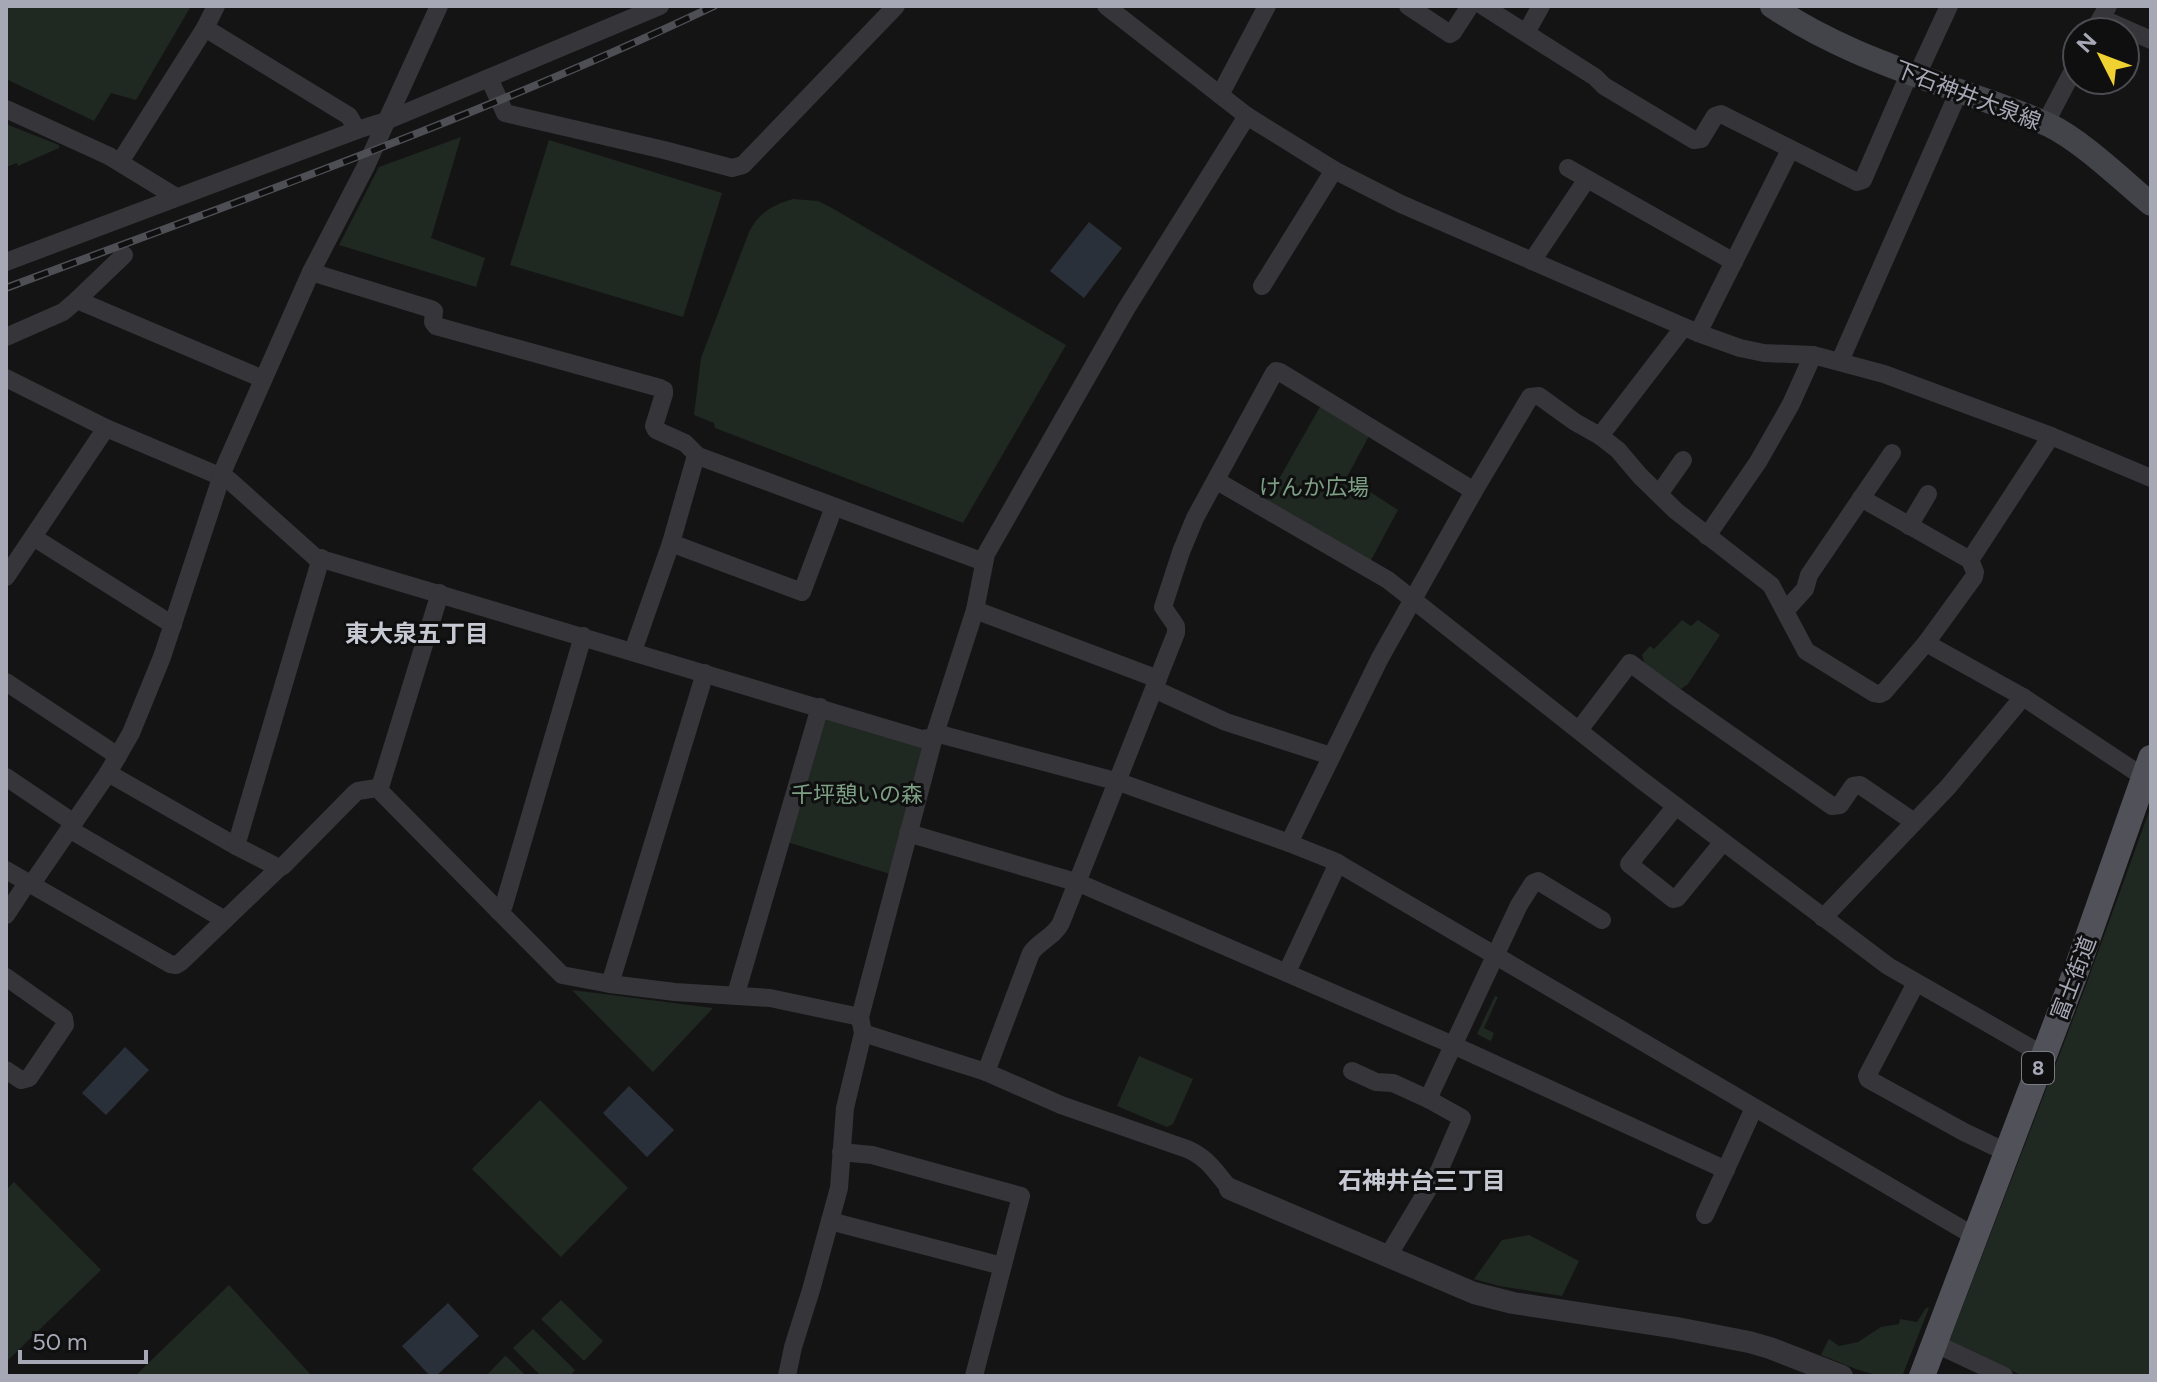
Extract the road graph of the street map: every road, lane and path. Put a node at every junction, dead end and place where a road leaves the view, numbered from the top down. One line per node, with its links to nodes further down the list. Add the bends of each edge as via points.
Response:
1 (216, 6): 13 (street)
2 (439, 6): 22 (street)
3 (660, 6): 16 (street)
4 (896, 6): 16 (street, via 738,167 505,113)
5 (1106, 6): 19 (street)
6 (1267, 6): 19 (street)
7 (1408, 6): 8 (street, via 1450,34)
8 (1470, 6)
9 (1483, 6): 14 (street)
10 (1541, 6): 14 (street)
11 (1949, 6): 15 (street)
12 (1777, 7): 15 (main road, 下石神井大泉線, via 1837,44)
13 (205, 28): 24 (street, via 349,116); 26 (street)
14 (1526, 33): 25 (street, via 1694,140 1701,139 1721,114)
15 (1914, 73): 17 (main road, 下石神井大泉線); 25 (street, via 1860,182)
16 (489, 78): 22 (street)
17 (1959, 91): 23 (main road, 下石神井大泉線); 42 (street)
18 (2061, 94): 23 (street)
19 (1220, 95): 21 (street)
20 (6, 109): 26 (street)
21 (1247, 116): 28 (street); 65 (street, via 1126,309)
22 (386, 121): 24 (street); 36 (street)
23 (2045, 124): 31 (main road, 下石神井大泉線, via 2067,135)
24 (357, 130): 30 (street)
25 (1790, 150): 35 (street)
26 (120, 162): 30 (street)
27 (1568, 168): 29 (street)
28 (1334, 170): 33 (street); 37 (street)
29 (1587, 179): 33 (street); 35 (street)
30 (176, 197): 34 (street)
31 (2151, 204)
32 (124, 255): 38 (street)
33 (1532, 261): 39 (street)
34 (6, 262)
35 (1734, 262): 39 (street)
36 (311, 272): 44 (street); 49 (street, via 431,309 436,326 660,388 664,394 656,430 685,443)
37 (1262, 286)
38 (77, 300): 40 (street, via 63,312); 44 (street)
39 (1691, 330): 41 (street, via 1764,353); 46 (street)
40 (6, 337)
41 (1813, 355): 42 (street); 60 (street, via 1758,462)
42 (1840, 361): 47 (street)
43 (6, 378): 45 (street)
44 (263, 379): 51 (street)
45 (106, 428): 51 (street); 61 (street)
46 (1600, 436): 54 (street, via 1534,395); 55 (street)
47 (2051, 436): 52 (street); 64 (street)
48 (1892, 453): 57 (street)
49 (698, 456): 58 (street); 62 (street)
50 (1683, 460): 55 (street)
51 (221, 477): 63 (street); 71 (street)
52 (2151, 478)
53 (1217, 481): 54 (street, via 1276,371); 68 (street); 77 (street, via 1195,518 1164,601 1177,629)
54 (1474, 491): 68 (street)
55 (1659, 494): 60 (street)
56 (1928, 494): 59 (street)
57 (1861, 498): 59 (street); 70 (street, via 1805,589)
58 (834, 507): 62 (street, via 802,592); 65 (street)
59 (1909, 526): 64 (street)
60 (1707, 536): 70 (street, via 1771,585)
61 (33, 537): 66 (street); 71 (street)
62 (671, 543): 74 (street)
63 (321, 558): 67 (street); 95 (street)
64 (1970, 560): 73 (street, via 1974,577)
65 (984, 562): 69 (street)
66 (6, 577)
67 (440, 593): 72 (street); 88 (street)
68 (1413, 598): 80 (street); 83 (street)
69 (975, 610): 77 (street); 81 (street)
70 (1785, 611): 73 (street, via 1806,651 1874,693 1884,692)
71 (173, 625): 82 (street)
72 (583, 636): 74 (street); 101 (street)
73 (1926, 643): 78 (street)
74 (633, 651): 75 (street)
75 (705, 673): 79 (street); 110 (street)
76 (6, 682): 82 (street)
77 (1156, 684): 83 (street, via 1226,722); 87 (street)
78 (2023, 697): 84 (street); 90 (street)
79 (820, 707): 81 (street, via 922,739); 111 (street)
80 (1579, 730): 89 (street); 90 (street, via 1630,663 1832,806 1860,785)
81 (934, 737): 87 (street, via 943,735); 92 (street)
82 (118, 756): 85 (street)
83 (1331, 756): 94 (street)
84 (2148, 768): 114 (main road, 富士街道 / 8)
85 (108, 773): 91 (street); 95 (street)
86 (6, 777): 91 (street)
87 (1119, 782): 94 (street); 99 (street)
88 (377, 788): 97 (street, via 358,791); 101 (street)
89 (1676, 806): 93 (street); 93 (street, via 1629,864 1673,899)
90 (1914, 822): 103 (street)
91 (72, 826): 100 (street); 104 (street)
92 (908, 833): 99 (street); 112 (street)
93 (1723, 842): 103 (street)
94 (1289, 843): 96 (street)
95 (236, 846): 97 (street)
96 (1338, 863): 106 (street); 107 (street)
97 (279, 868): 104 (street)
98 (6, 870): 100 (street)
99 (1079, 883): 107 (street); 117 (street, via 1058,929 1031,953)
100 (29, 884): 102 (street); 104 (street, via 170,964 181,962)
101 (498, 911): 110 (street, via 562,975)
102 (6, 915)
103 (1823, 918): 109 (street)
104 (225, 920)
105 (1602, 920): 106 (street, via 1535,881)
106 (1496, 956): 113 (street); 119 (street)
107 (1287, 972): 113 (street)
108 (6, 977): 115 (street, via 64,1018 65,1025 29,1078 21,1080)
109 (1916, 983): 114 (street); 121 (street, via 1868,1079)
110 (610, 984): 111 (street)
111 (736, 994): 112 (street, via 770,998)
112 (861, 1025): 117 (street); 120 (street)
113 (1453, 1045): 118 (street); 122 (street)
114 (2043, 1055): 121 (main road, 富士街道 / 8)
115 (6, 1070)
116 (1352, 1071): 118 (street)
117 (986, 1072): 123 (street, via 1202,1155)
118 (1428, 1099): 127 (street, via 1462,1118 1439,1171)
119 (1754, 1108): 122 (street); 126 (street)
120 (841, 1152): 125 (street); 128 (street, via 872,1155 1021,1196)
121 (2006, 1152): 126 (main road, 富士街道 / 8)
122 (1726, 1170): 124 (street)
123 (1230, 1189): 127 (street)
124 (1705, 1215)
125 (830, 1221): 128 (street); 130 (street)
126 (1974, 1236): 129 (main road, 富士街道 / 8)
127 (1388, 1256): 132 (street, via 1474,1293 1760,1345)
128 (1002, 1266): 131 (street)
129 (1934, 1343): 133 (main road, 富士街道 / 8); 134 (street)
130 (787, 1376)
131 (974, 1376)
132 (1842, 1376)
133 (1922, 1376)
134 (2004, 1376)

